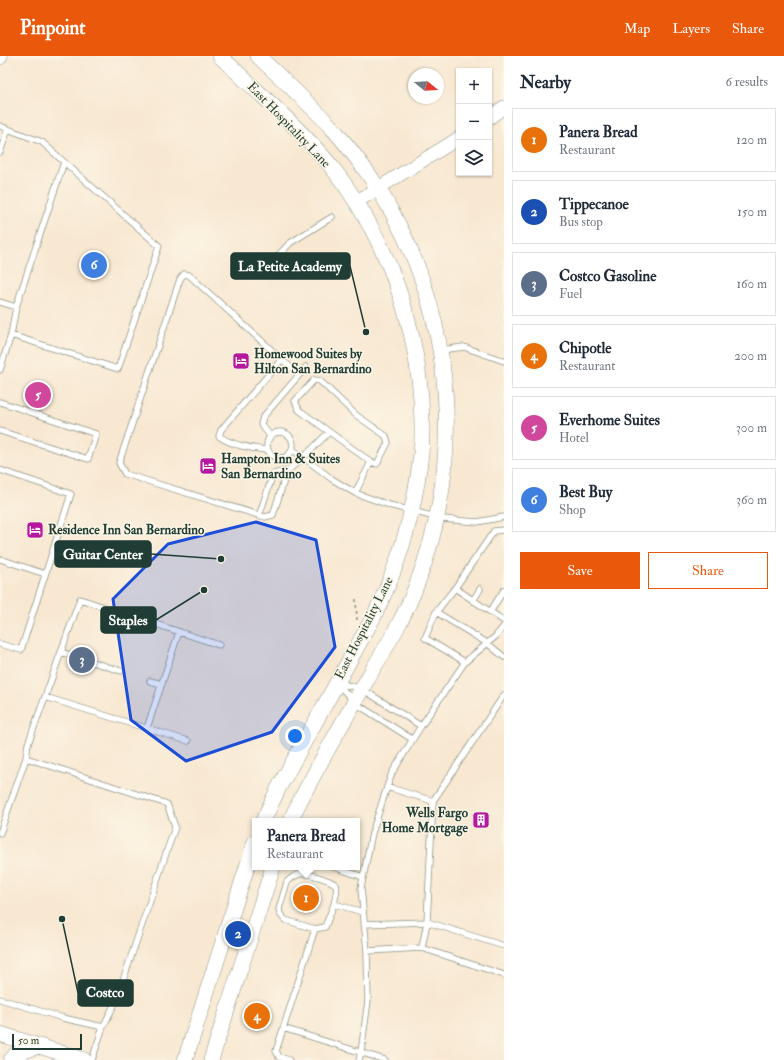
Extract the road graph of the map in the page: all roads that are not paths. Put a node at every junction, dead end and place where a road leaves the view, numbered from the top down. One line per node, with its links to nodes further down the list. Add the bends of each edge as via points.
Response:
1 (220, 56): 11 (main road, East Hospitality Lane, via 313,146)
2 (258, 56): 10 (main road, East Hospitality Lane, via 334,130)
3 (504, 107): 4 (street)
4 (492, 116)
5 (0, 126): 6 (lane)
6 (8, 129): 8 (lane); 9 (lane, via 42,142)
7 (456, 140): 10 (street)
8 (0, 152)
9 (64, 162): 15 (lane); 16 (lane, via 160,246 118,369)
10 (378, 188): 11 (street); 17 (main road, East Hospitality Lane, via 400,226 421,276)
11 (356, 202): 34 (main road, East Hospitality Lane, via 379,242 397,286 416,358 422,418 421,452)
12 (332, 217): 13 (lane, via 290,243)
13 (274, 260)
14 (0, 302): 15 (lane)
15 (16, 308): 16 (lane)
16 (11, 335): 21 (lane)
17 (440, 350): 19 (lane, via 464,347); 36 (main road, East Hospitality Lane, via 447,424 446,454)
18 (282, 360): 22 (lane); 28 (lane, via 221,430 219,436 224,440); 35 (lane, via 189,275 184,274 180,279 119,463 125,474)
19 (504, 360)
20 (306, 367): 22 (lane)
21 (0, 370)
22 (299, 375): 26 (lane, via 263,417 261,424)
23 (0, 402): 24 (lane, via 96,434 88,459)
24 (0, 431)
25 (329, 432): 29 (lane); 30 (lane); 30 (lane, via 299,410 295,401 314,380 320,381 356,415 386,436 388,443 377,464)
26 (270, 436): 27 (lane, via 279,432 284,433 293,444); 28 (lane)
27 (292, 449): 28 (lane, via 285,457 280,458); 29 (lane)
28 (268, 450)
29 (303, 458): 32 (lane); 33 (lane)
30 (371, 462): 33 (lane)
31 (0, 470): 40 (lane, via 71,494)
32 (287, 471): 35 (lane, via 273,474); 35 (lane, via 273,515)
33 (355, 493): 34 (lane)
34 (412, 511): 36 (lane); 58 (main road, East Hospitality Lane, via 395,569 382,600)
35 (259, 516)
36 (437, 517): 37 (lane, via 477,522); 60 (main road, East Hospitality Lane, via 429,549 406,609)
37 (504, 517)
38 (504, 530): 41 (lane, via 494,532)
39 (0, 559): 40 (lane)
40 (45, 574): 51 (lane, via 21,650)
41 (454, 588): 44 (lane); 45 (lane)
42 (480, 588): 44 (lane)
43 (504, 590): 46 (lane)
44 (473, 600): 46 (lane)
45 (436, 612): 50 (lane); 55 (lane, via 425,638)
46 (490, 612): 47 (lane)
47 (504, 621)
48 (504, 626): 50 (lane)
49 (179, 632): 52 (lane); 53 (lane, via 80,599); 59 (lane)
50 (488, 643): 54 (lane); 55 (lane)
51 (0, 644)
52 (219, 646)
53 (61, 652): 56 (lane); 62 (lane)
54 (504, 657)
55 (465, 662): 64 (lane)
56 (121, 671)
57 (150, 681): 59 (lane)
58 (336, 683): 60 (lane); 63 (lane); 71 (main road, East Hospitality Lane, via 278,788)
59 (162, 684): 65 (lane)
60 (362, 689): 63 (main road, East Hospitality Lane); 64 (lane)
61 (504, 695): 70 (lane)
62 (45, 697): 65 (lane); 68 (lane, via 28,744)
63 (355, 703): 66 (lane); 72 (main road, East Hospitality Lane, via 310,780)
64 (421, 726): 66 (lane)
65 (147, 728): 67 (lane)
66 (412, 739): 69 (lane, via 392,773)
67 (188, 742)
68 (26, 758): 73 (lane); 88 (lane, via 167,804 175,827 116,1001)
69 (387, 787): 70 (lane); 77 (lane, via 372,833)
70 (433, 801): 80 (lane)
71 (264, 818)
72 (291, 818)
73 (0, 833)
74 (252, 851): 96 (main road)
75 (272, 870): 97 (main road)
76 (343, 870): 77 (lane)
77 (363, 877): 79 (lane)
78 (334, 904): 79 (lane); 82 (lane, via 325,927); 82 (lane, via 337,891 332,882 305,873 287,882 279,909 280,914 285,920)
79 (363, 912): 81 (lane)
80 (427, 922): 81 (lane); 83 (lane); 84 (lane)
81 (364, 924): 85 (lane)
82 (315, 929): 89 (lane)
83 (504, 946)
84 (422, 948): 85 (lane); 86 (lane)
85 (367, 951): 92 (lane, via 368,1001)
86 (504, 975)
87 (0, 999): 88 (lane)
88 (102, 1027): 95 (lane)
89 (283, 1028): 92 (lane); 98 (lane, via 276,1051 279,1057)
90 (0, 1034): 91 (main road)
91 (39, 1046): 93 (main road, via 16,1054); 94 (main road)
92 (361, 1052): 99 (lane); 100 (lane)
93 (11, 1060)
94 (84, 1060)
95 (92, 1060)
96 (185, 1060)
97 (210, 1060)
98 (289, 1060)
99 (359, 1060)
100 (385, 1060)

